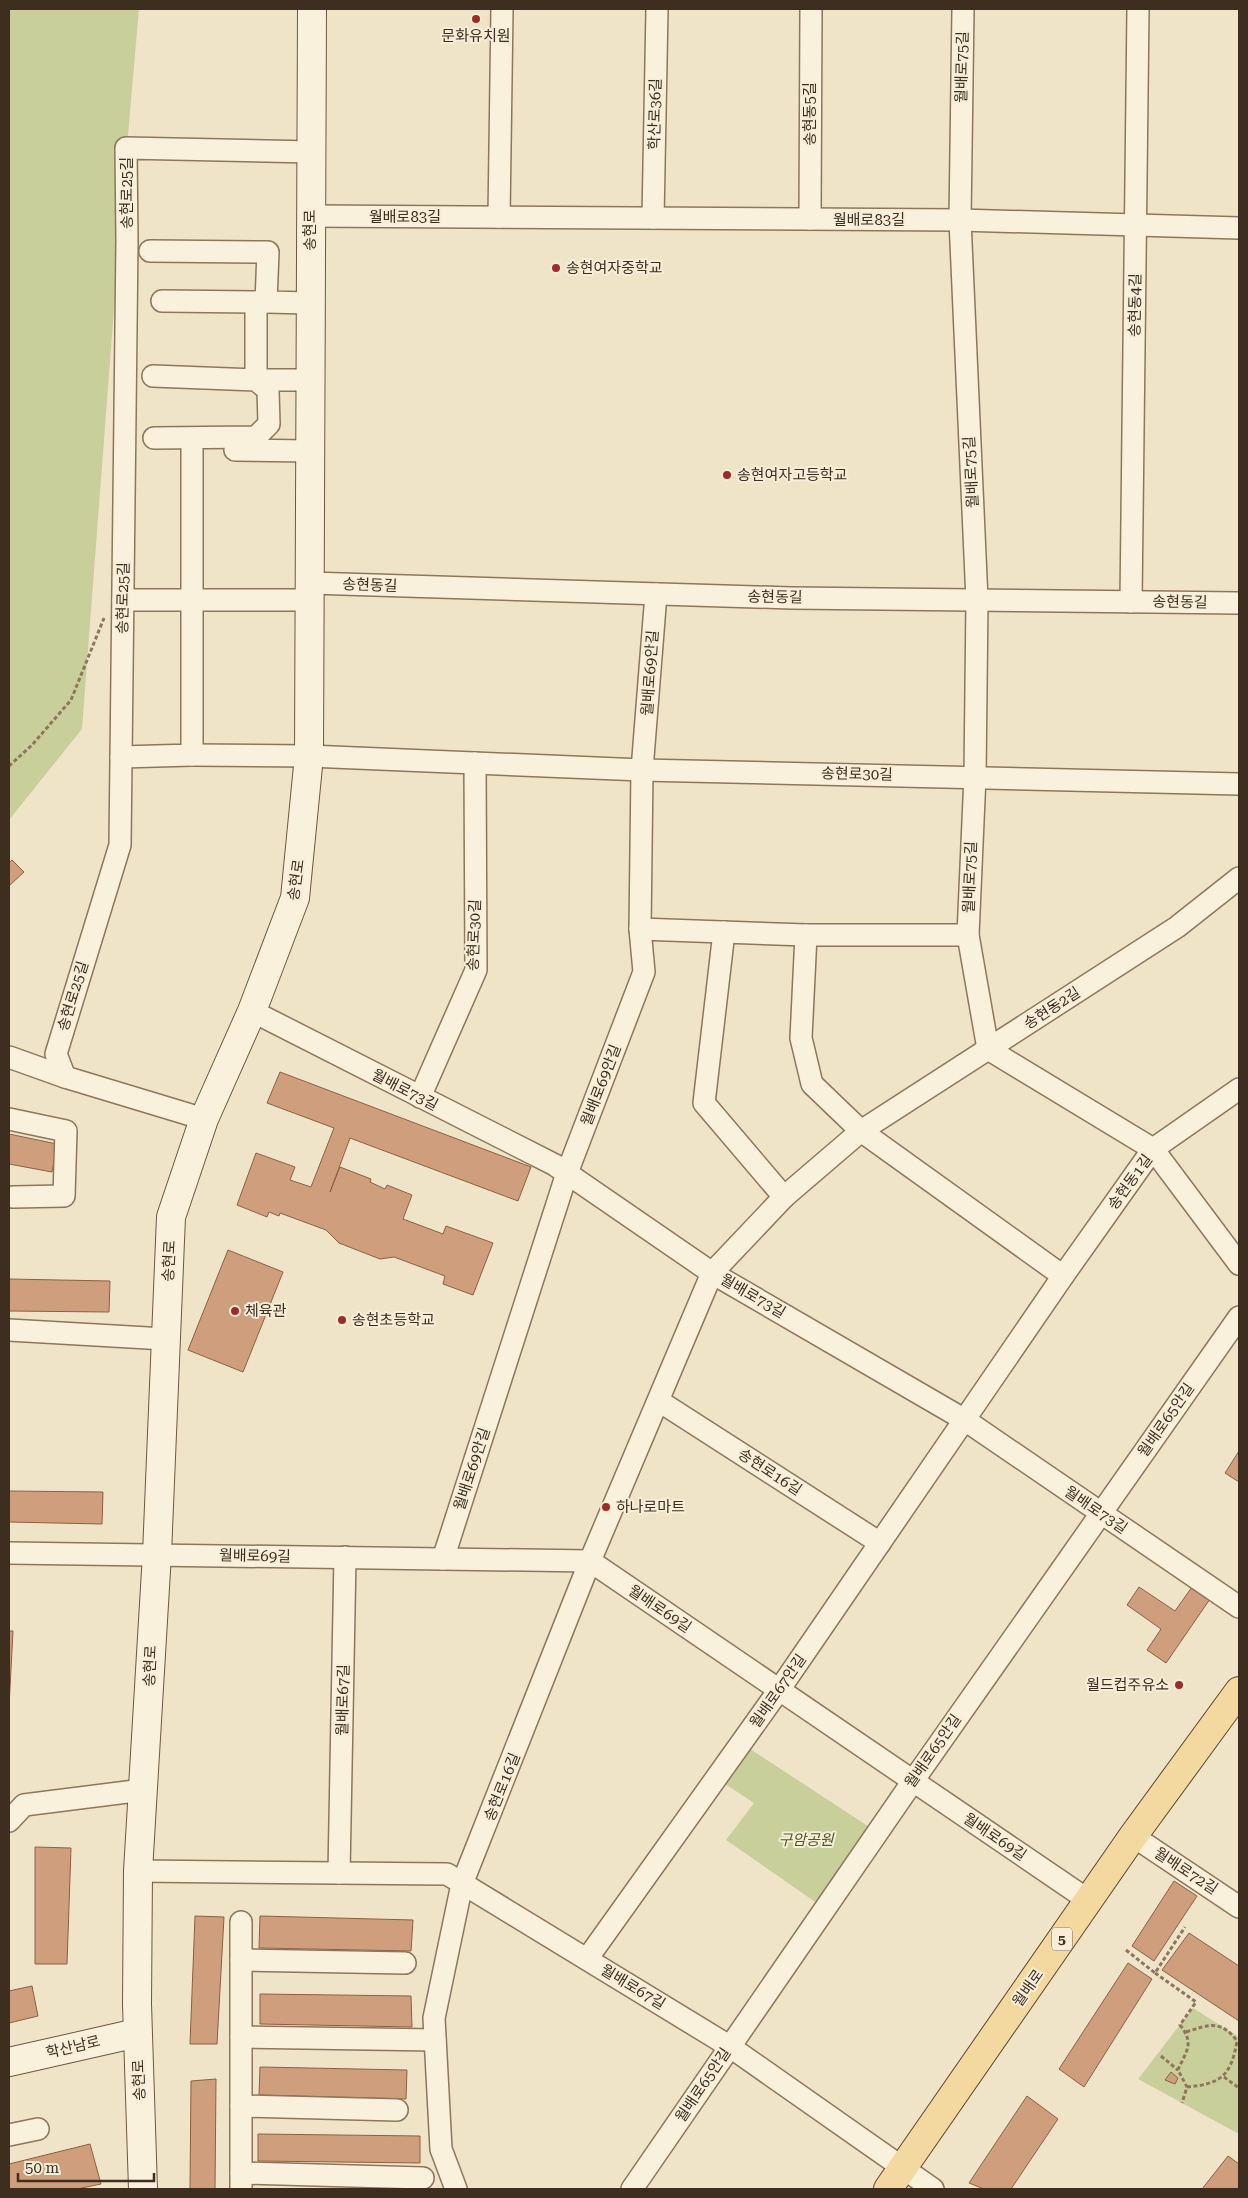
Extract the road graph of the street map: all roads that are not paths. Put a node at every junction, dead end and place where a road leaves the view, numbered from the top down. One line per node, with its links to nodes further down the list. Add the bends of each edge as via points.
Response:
1 (312, 9): 7 (main road, 송현로)
2 (502, 9): 9 (street)
3 (657, 9): 10 (street, 학산로36길)
4 (810, 9): 11 (street, 송현동5길)
5 (963, 9): 12 (street, 월배로75길)
6 (1138, 9): 13 (street, 송현동4길)
7 (312, 152): 8 (main road, 송현로); 23 (street, 송현로25길, via 126,148)
8 (310, 216): 9 (street, 월배로83길); 18 (main road, 송현로)
9 (499, 217): 10 (street, 월배로83길)
10 (653, 218): 11 (street, 월배로83길)
11 (810, 220): 12 (street, 월배로83길)
12 (960, 220): 13 (street, 월배로83길); 30 (street, 월배로75길)
13 (1136, 225): 14 (street, 월배로83길); 31 (street, 송현동4길)
14 (1239, 228)
15 (150, 251): 17 (street, via 268,252)
16 (162, 301): 17 (street)
17 (261, 302): 18 (street); 20 (street)
18 (310, 303): 21 (main road, 송현로)
19 (153, 376): 20 (street)
20 (256, 380): 21 (street); 22 (street, via 268,390 269,424 256,437)
21 (310, 380): 25 (main road, 송현로)
22 (154, 438)
23 (125, 448): 24 (street); 28 (street, 송현로25길)
24 (192, 449): 25 (street); 29 (street)
25 (310, 452): 26 (main road, 송현로)
26 (310, 592): 27 (street, 송현동길); 29 (street, 송현동길); 34 (main road, 송현로)
27 (656, 594): 30 (street, 송현동길); 37 (street, 월배로69안길)
28 (123, 600): 29 (street, 송현동길); 35 (street, 송현로25길)
29 (192, 600): 33 (street)
30 (977, 600): 31 (street, 송현동길); 38 (street, 월배로75길)
31 (1130, 602): 32 (street, 송현동길)
32 (1239, 603)
33 (192, 755): 34 (street); 35 (street)
34 (308, 756): 36 (street, 송현로30길); 45 (main road, 송현로, via 296,898)
35 (121, 757): 48 (street, 송현로25길, via 120,845 56,1054)
36 (475, 763): 37 (street, 송현로30길); 50 (street, 송현로30길, via 476,970)
37 (642, 770): 38 (street, 송현로30길); 41 (street, 월배로69안길)
38 (974, 776): 39 (street, 송현로30길); 44 (street, 월배로75길)
39 (1239, 784)
40 (1239, 878): 46 (street, 송현동2길, via 1177,927)
41 (640, 929): 42 (street, 월배로75길); 55 (street, 월배로69안길, via 644,972)
42 (724, 932): 43 (street, 월배로75길); 56 (street, via 704,1103)
43 (806, 935): 44 (street, 월배로75길); 53 (street, via 801,1038 812,1084)
44 (968, 935): 46 (street, 월배로75길)
45 (252, 1011): 50 (street, 월배로73길); 52 (main road, 송현로)
46 (988, 1049): 53 (street, 송현동2길); 54 (street)
47 (9, 1057): 48 (street)
48 (65, 1077): 52 (street)
49 (1239, 1089): 54 (street, 송현동1길)
50 (420, 1097): 55 (street, 월배로73길)
51 (9, 1119): 57 (street, via 66,1132 64,1196)
52 (204, 1119): 63 (main road, 송현로, via 171,1216)
53 (860, 1131): 56 (street, 송현동2길); 60 (street)
54 (1153, 1149): 58 (street); 60 (street, 송현동1길)
55 (567, 1173): 59 (street, 월배로73길); 71 (street, 월배로69안길)
56 (784, 1197): 59 (street, 송현동2길)
57 (10, 1201)
58 (1239, 1264)
59 (712, 1273): 64 (street, 송현로16길); 65 (street, 월배로73길)
60 (1063, 1276): 65 (street, 송현동1길)
61 (1239, 1317): 66 (street, 월배로65안길)
62 (9, 1330): 63 (street)
63 (165, 1339): 69 (main road, 송현로)
64 (659, 1401): 67 (street, 송현로16길); 72 (street, 송현로16길)
65 (965, 1420): 66 (street, 월배로73길); 67 (street, 월배로67안길)
66 (1100, 1513): 73 (street, 월배로73길); 76 (street, 월배로65안길)
67 (880, 1543): 74 (street, 월배로67안길)
68 (9, 1553): 69 (street, 월배로69길)
69 (157, 1554): 70 (street, 월배로69길); 77 (main road, 송현로)
70 (345, 1557): 71 (street, 월배로69길); 81 (street, 월배로67길)
71 (443, 1559): 72 (street, 월배로69길)
72 (590, 1561): 74 (street, 월배로69길); 82 (street, 송현로16길)
73 (1239, 1607)
74 (779, 1690): 76 (street, 월배로69길); 86 (street, 월배로67안길)
75 (1239, 1691): 79 (main road, 월배로 / 5)
76 (913, 1781): 83 (street, 월배로69길); 92 (street, 월배로65안길)
77 (143, 1790): 78 (street, via 24,1805); 80 (main road, 송현로)
78 (9, 1821)
79 (1132, 1836): 83 (main road, 월배로 / 5); 84 (street, 월배로72길)
80 (138, 1871): 81 (street, 월배로67길); 89 (main road, 송현로)
81 (339, 1873): 82 (street, 월배로67길, via 447,1874)
82 (462, 1884): 86 (street, 월배로67길); 91 (street, 송현로16길, via 434,2018)
83 (1088, 1900): 99 (main road, 월배로 / 5)
84 (1239, 1906)
85 (241, 1922): 87 (street)
86 (587, 1959): 92 (street, 월배로67길)
87 (241, 1960): 88 (street); 90 (street)
88 (405, 1963)
89 (137, 2033): 93 (main road, 학산남로); 101 (main road, 송현로)
90 (241, 2037): 91 (street); 94 (street)
91 (435, 2040): 102 (street, 송현로16길, via 441,2149)
92 (729, 2046): 99 (street, 월배로67길); 103 (street, 월배로65안길)
93 (9, 2062)
94 (241, 2106): 95 (street); 100 (street)
95 (397, 2110)
96 (38, 2128): 97 (street)
97 (9, 2135)
98 (423, 2178): 100 (street)
99 (895, 2179): 104 (street, 월배로67길)
100 (241, 2181)
101 (143, 2189)
102 (456, 2189)
103 (632, 2189)
104 (933, 2189)

